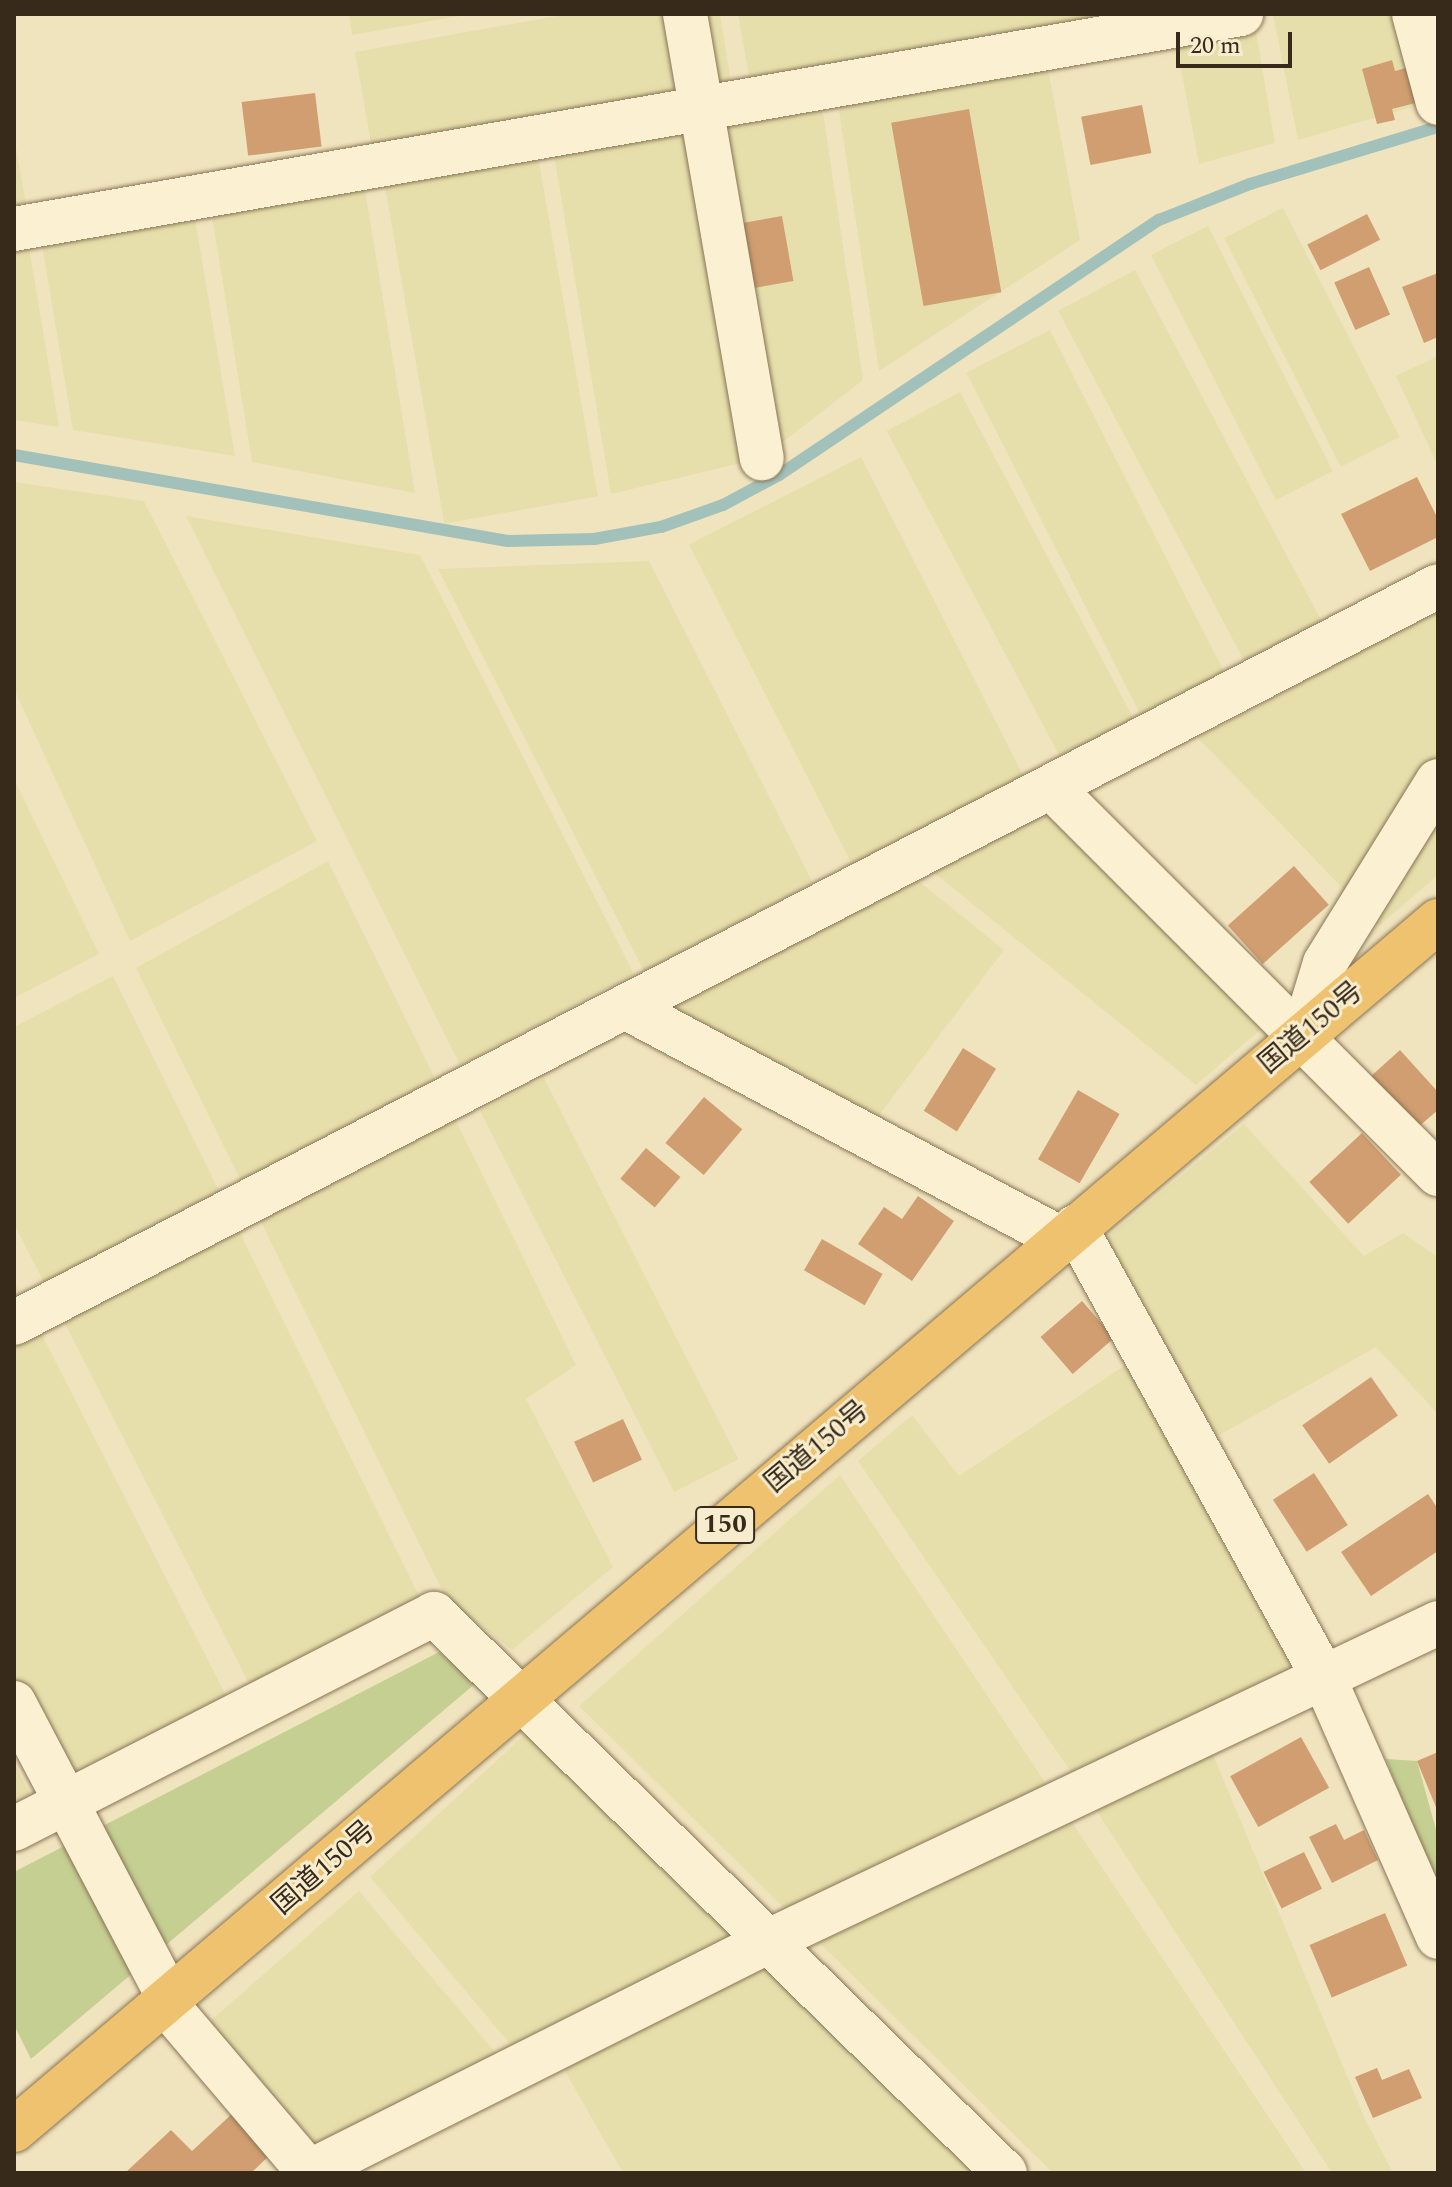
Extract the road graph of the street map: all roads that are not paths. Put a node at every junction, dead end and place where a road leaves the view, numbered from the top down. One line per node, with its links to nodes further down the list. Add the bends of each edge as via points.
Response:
1 (685, 14): 5 (street)
2 (1241, 14): 5 (street)
3 (1414, 14): 4 (street)
4 (1438, 103)
5 (703, 106): 6 (street); 7 (street)
6 (14, 229)
7 (762, 458)
8 (1438, 586): 10 (street)
9 (1438, 781): 13 (street, via 1325,963)
10 (1052, 788): 12 (street); 13 (street)
11 (1438, 921): 13 (highway, 国道150号 / 150)
12 (625, 1007): 15 (street); 16 (street)
13 (1303, 1035): 14 (street); 15 (highway, 国道150号 / 150)
14 (1438, 1174)
15 (1068, 1233): 18 (street); 19 (highway, 国道150号 / 150)
16 (14, 1323)
17 (1438, 1623): 18 (street)
18 (1324, 1678): 23 (street); 24 (street)
19 (523, 1697): 21 (street, via 434,1614); 23 (street); 25 (highway, 国道150号 / 150)
20 (14, 1703): 21 (street)
21 (73, 1817): 22 (street); 25 (street)
22 (14, 1829)
23 (781, 1936): 27 (street); 28 (street)
24 (1438, 1937)
25 (168, 2002): 26 (highway, 国道150号 / 150); 27 (street)
26 (14, 2130)
27 (309, 2173)
28 (1005, 2173)

